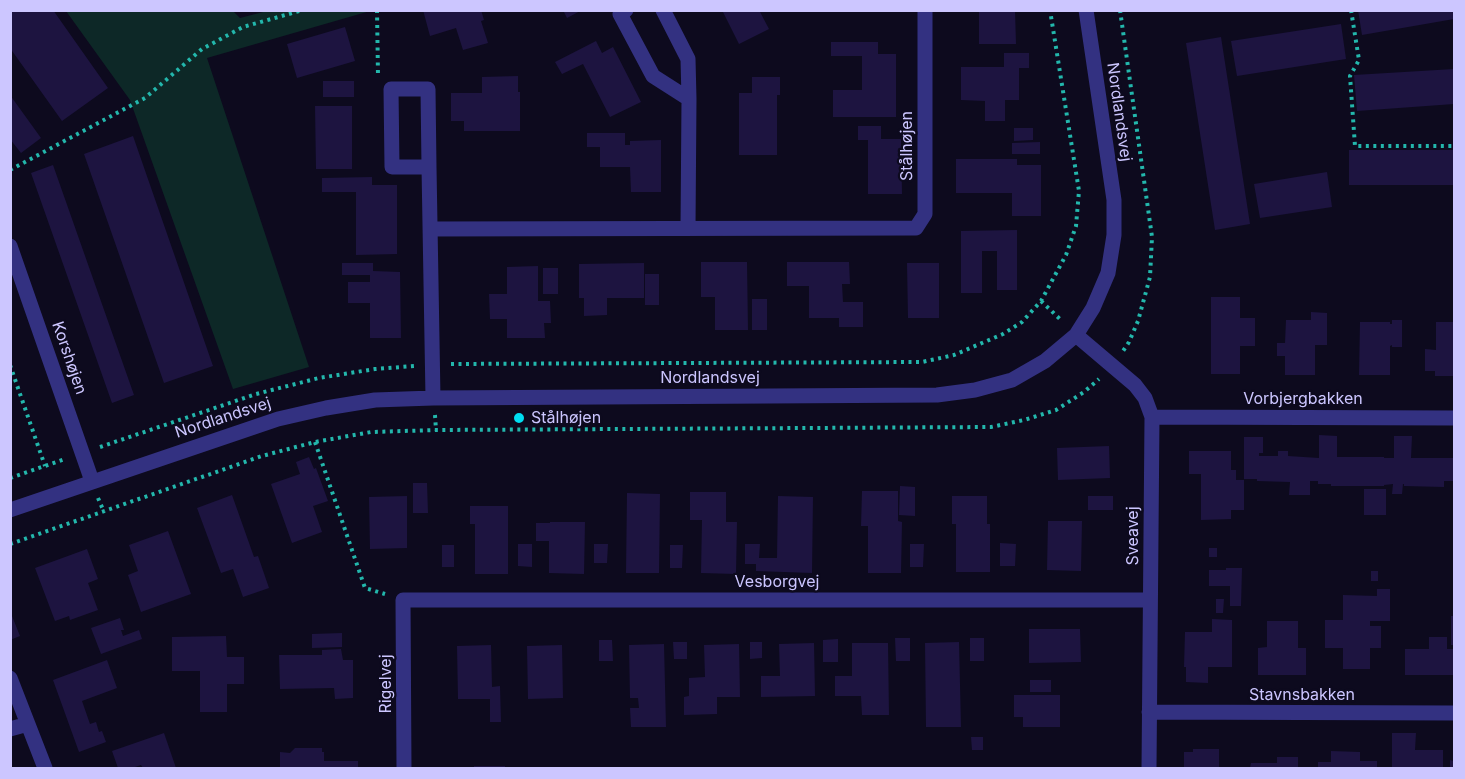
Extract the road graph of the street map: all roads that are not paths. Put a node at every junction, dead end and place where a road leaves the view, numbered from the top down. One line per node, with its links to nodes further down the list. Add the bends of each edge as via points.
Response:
1 (626, 10): 5 (street, via 620,14 653,76)
2 (663, 10): 5 (street, via 688,59)
3 (1086, 10): 10 (street, Nordlandsvej, via 1114,200 1114,235 1108,273)
4 (923, 11): 7 (street, Stålhøjen, via 924,214 915,228)
5 (689, 99): 7 (street)
6 (429, 166): 6 (street, via 392,167 391,89 428,89); 8 (street)
7 (688, 228): 8 (street, Stålhøjen)
8 (430, 229): 11 (street)
9 (10, 246): 14 (street, Korshøjen)
10 (1076, 335): 11 (street, Nordlandsvej, via 1045,362 1012,380 938,395); 12 (street, Sveavej, via 1135,385)
11 (433, 398): 14 (street, Nordlandsvej, via 375,400 278,418)
12 (1152, 417): 13 (street, Vorbjergbakken); 17 (street, Sveavej)
13 (1455, 418)
14 (92, 481): 15 (street, Nordlandsvej)
15 (10, 510)
16 (403, 600): 17 (street, Vesborgvej); 24 (street, Rigelvej)
17 (1150, 600): 19 (street, Sveavej)
18 (10, 678): 21 (street)
19 (1149, 712): 20 (street, Stavnsbakken); 25 (street, Sveavej)
20 (1455, 713)
21 (28, 724): 22 (street); 23 (street)
22 (10, 729)
23 (45, 768)
24 (404, 768)
25 (1149, 768)

